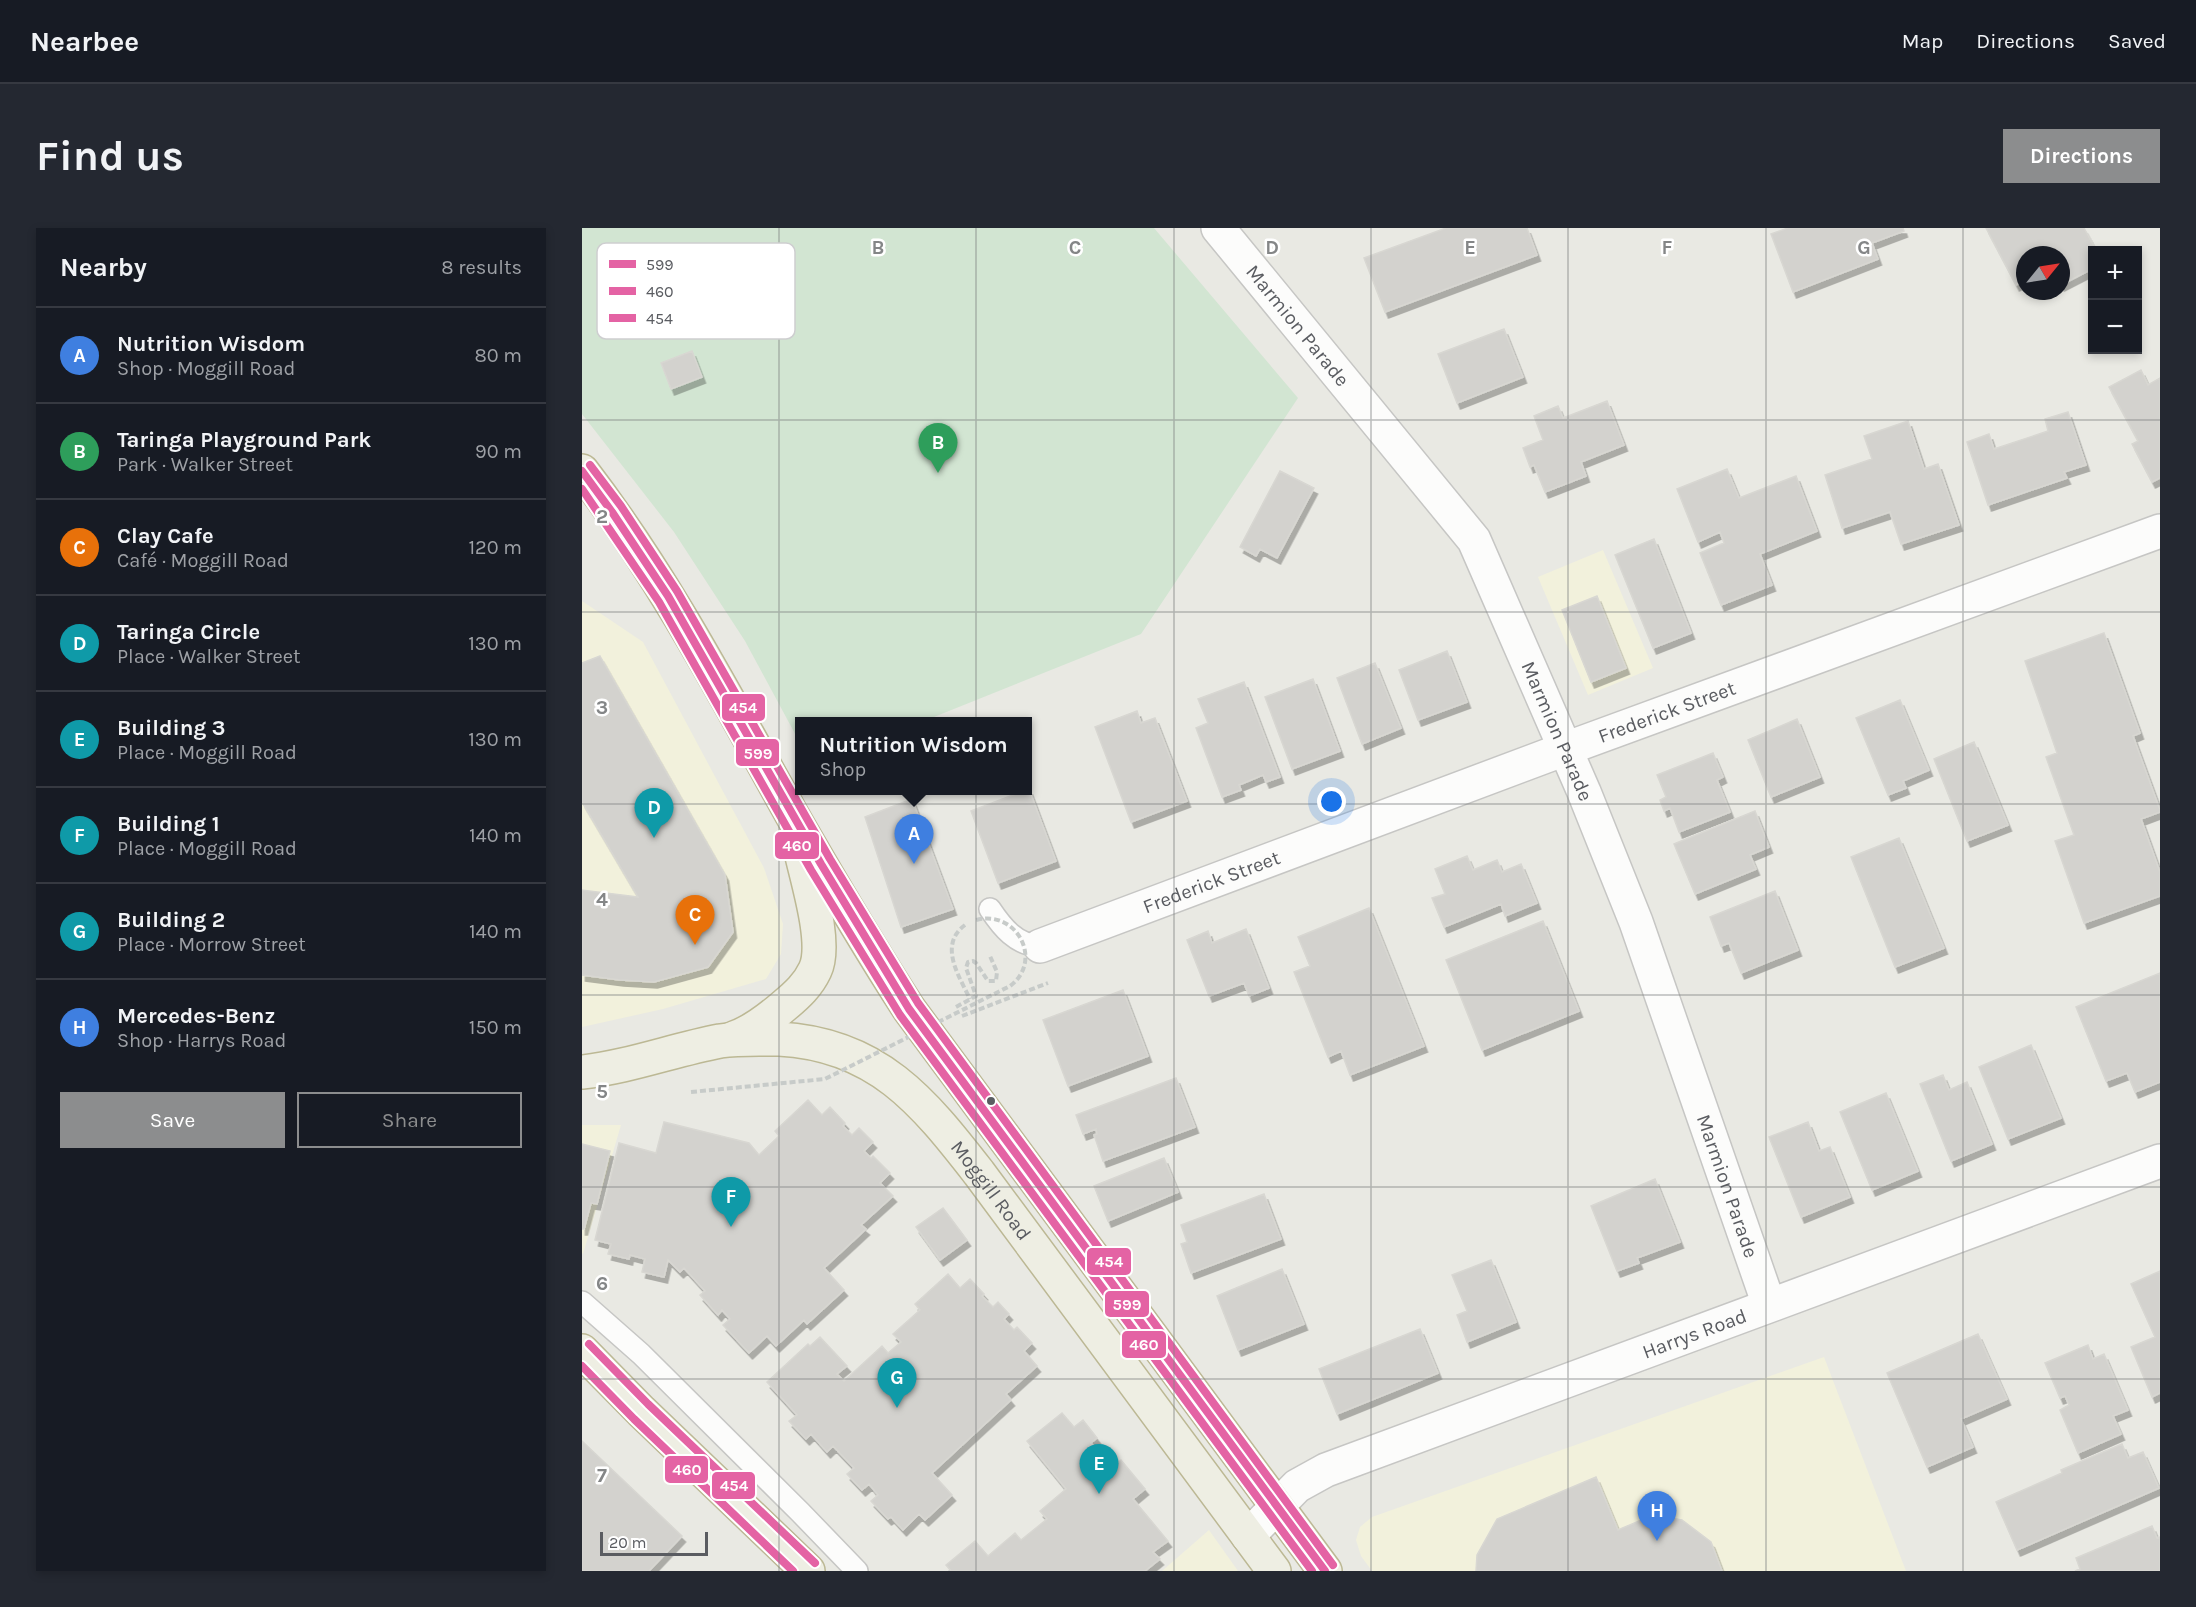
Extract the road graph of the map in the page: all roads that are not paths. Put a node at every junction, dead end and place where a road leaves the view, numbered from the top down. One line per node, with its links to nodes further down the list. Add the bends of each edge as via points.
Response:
1 (1218, 228): 4 (street, Marmion Parade, via 1474,540)
2 (582, 471): 5 (highway, Moggill Road, via 633,540 683,619)
3 (2160, 531): 4 (street, Frederick Street)
4 (1565, 749): 7 (street, Frederick Street); 12 (street, Marmion Parade, via 1636,922)
5 (793, 816): 8 (highway, via 820,947 816,968 805,986 781,1008 745,1033); 14 (highway, Moggill Road, via 909,1010)
6 (990, 909): 7 (lane, via 1009,933 1026,943)
7 (1031, 964)
8 (726, 1040): 9 (highway, Moggill Road); 15 (highway, Moggill Road, via 784,1040 830,1047 879,1069 922,1104 1057,1276)
9 (582, 1072)
10 (2160, 1161): 12 (street, Harrys Road)
11 (582, 1302): 17 (lane, via 641,1354)
12 (1769, 1305): 14 (street, Harrys Road, via 1326,1470 1297,1486)
13 (582, 1351): 16 (highway)
14 (1278, 1507): 15 (street, Harrys Road); 19 (highway, Moggill Road)
15 (1248, 1536): 18 (highway, Moggill Road)
16 (808, 1571)
17 (857, 1571)
18 (1274, 1571)
19 (1325, 1571)

